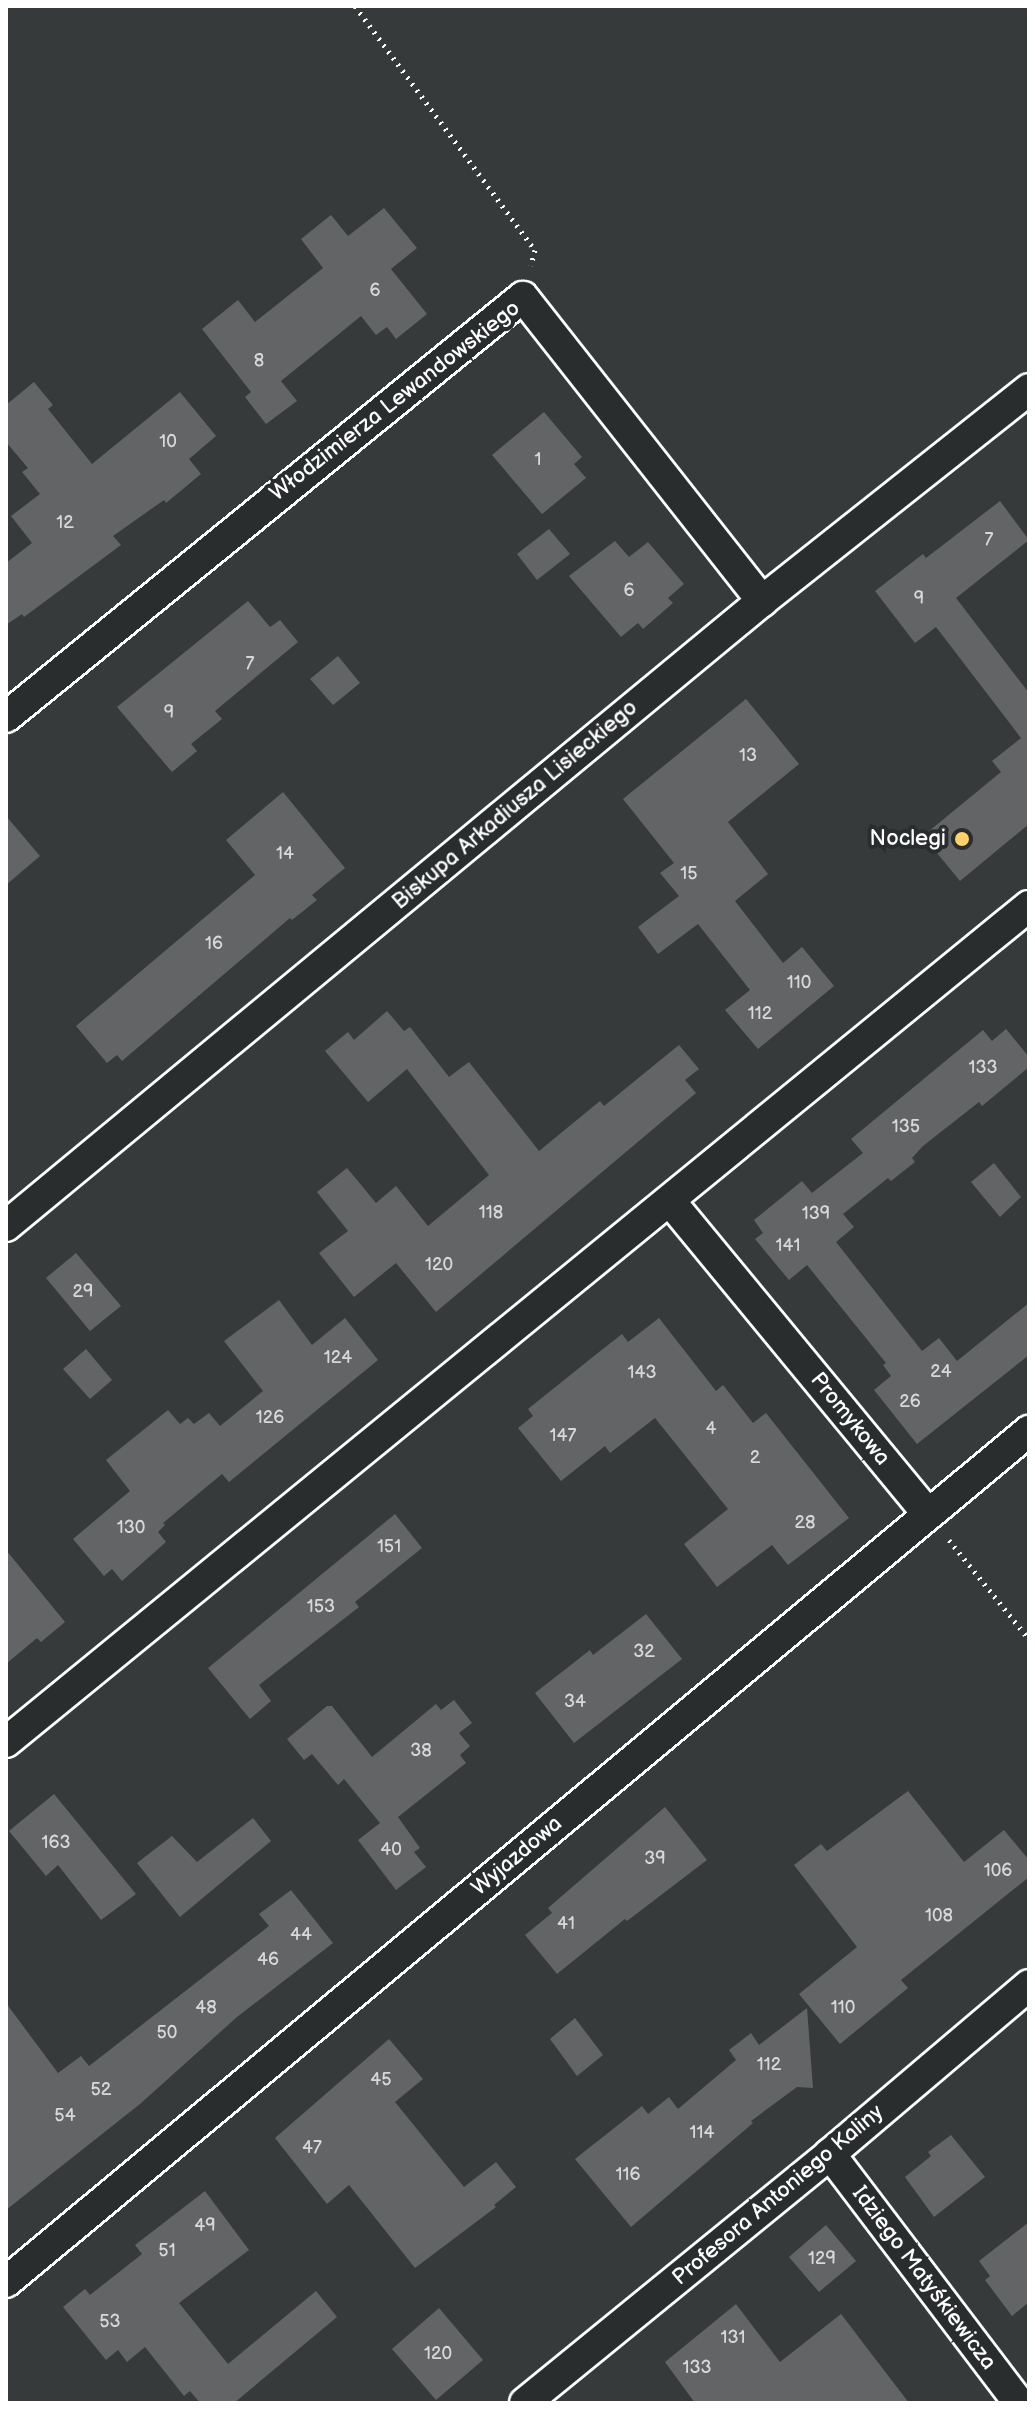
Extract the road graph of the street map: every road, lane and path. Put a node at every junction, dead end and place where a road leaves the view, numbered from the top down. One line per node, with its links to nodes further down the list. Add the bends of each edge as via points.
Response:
1 (355, 6): 2 (path, via 535,250)
2 (523, 297): 4 (street, Włodzimierza Lewandowskiego); 5 (street, Włodzimierza Lewandowskiego)
3 (1029, 389): 4 (street, Biskupa Arkadiusza Lisieckiego)
4 (762, 601): 8 (street, Biskupa Arkadiusza Lisieckiego)
5 (6, 717)
6 (1029, 906): 7 (street)
7 (670, 1201): 10 (street, Promykowa); 12 (street)
8 (8, 1220)
9 (1029, 1431): 10 (street, Wyjazdowa)
10 (928, 1514): 11 (path); 15 (street, Wyjazdowa)
11 (1029, 1639)
12 (6, 1742)
13 (1029, 1985): 14 (street, Profesora Antoniego Kaliny)
14 (830, 2154): 16 (street, Profesora Antoniego Kaliny); 17 (street, Idziego Matyśkiewicza)
15 (6, 2282)
16 (525, 2403)
17 (1019, 2403)

